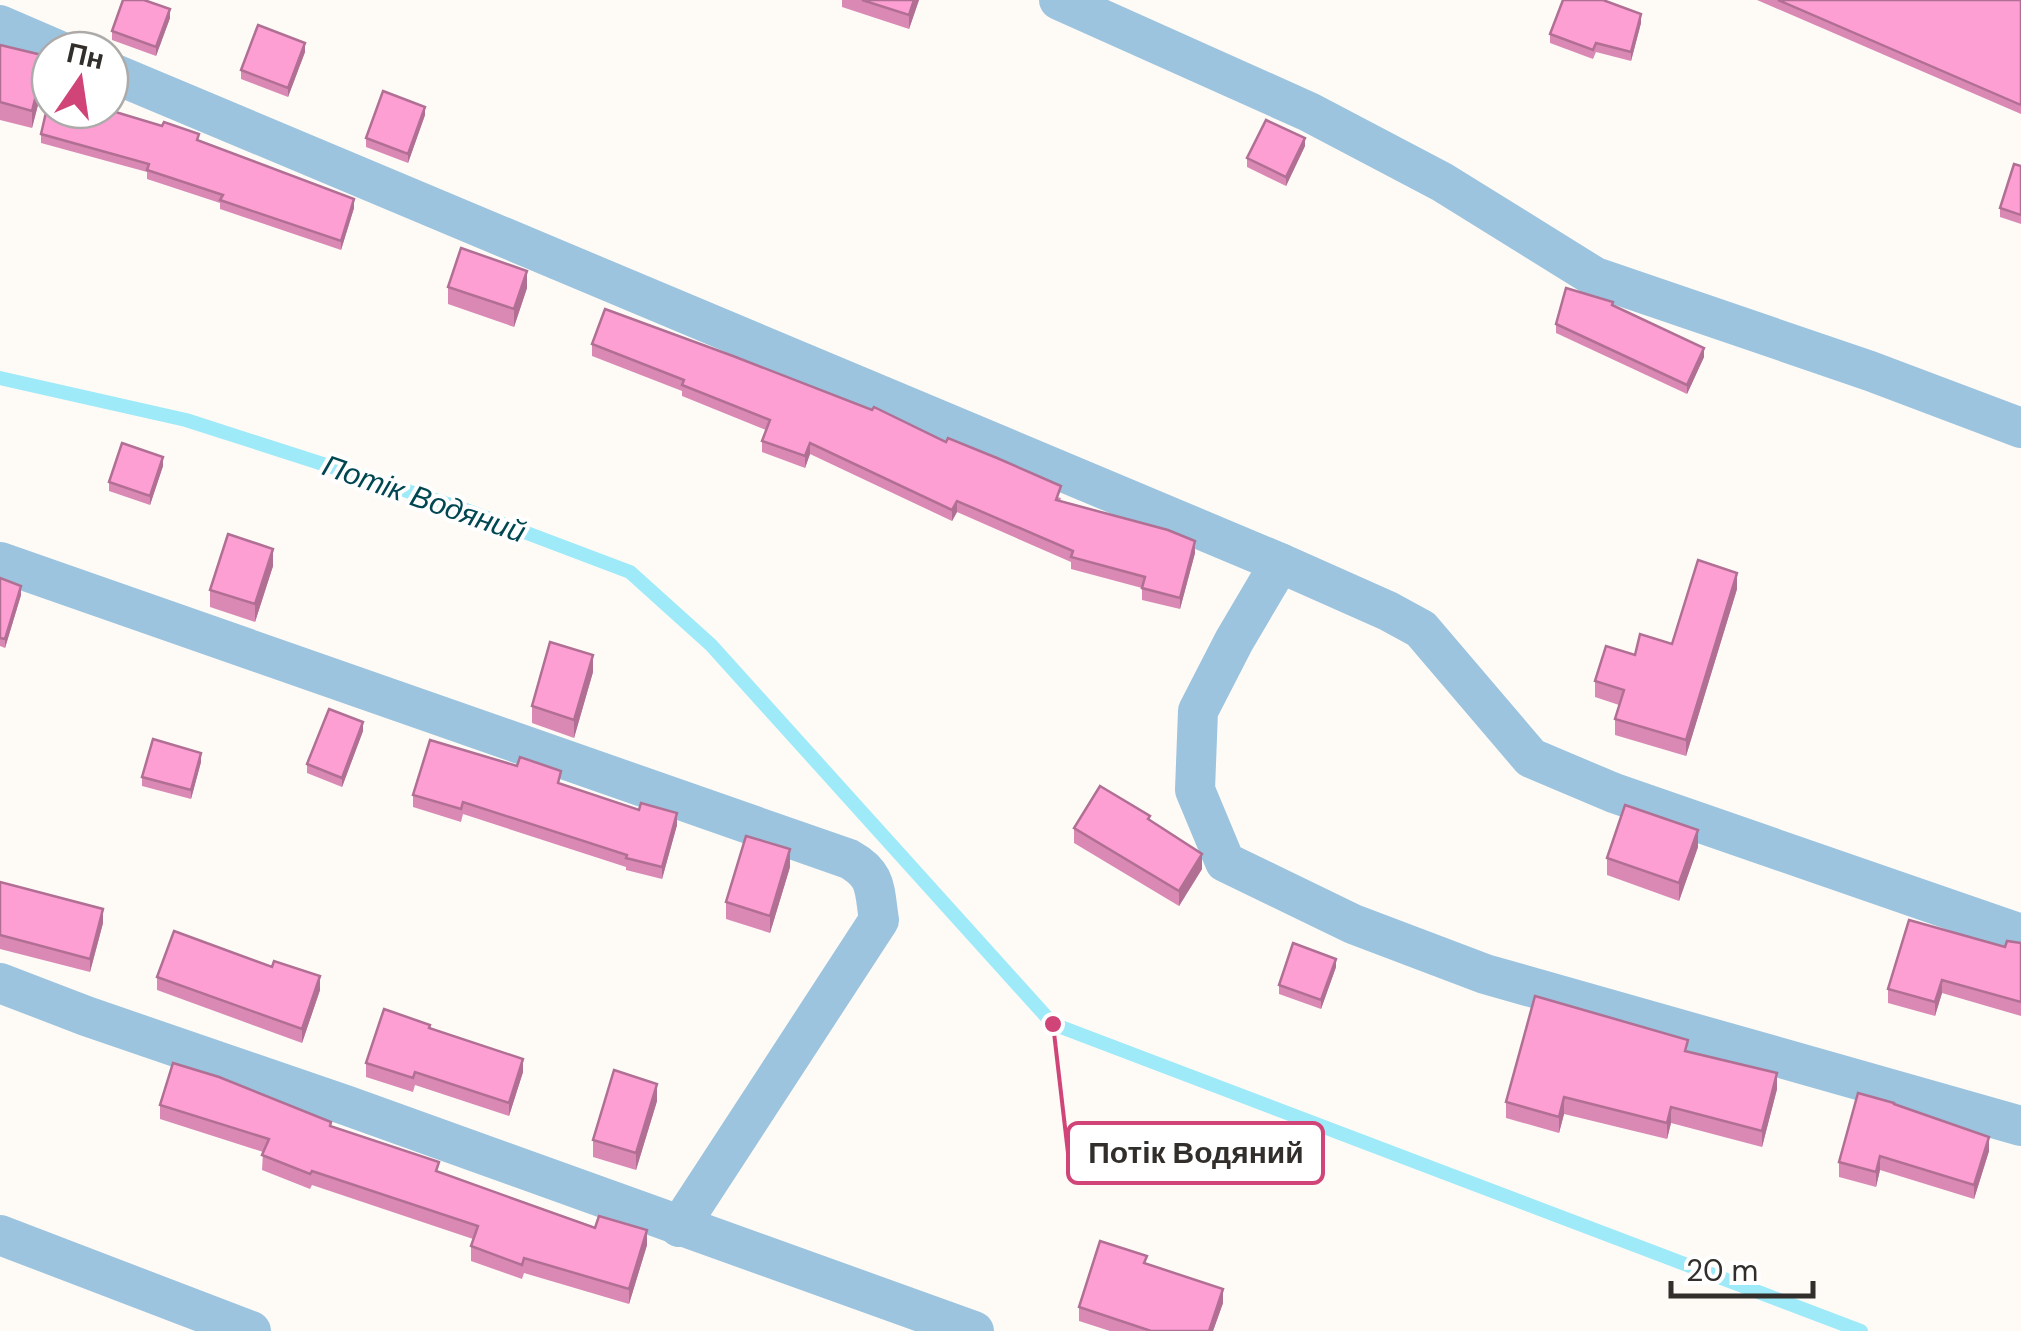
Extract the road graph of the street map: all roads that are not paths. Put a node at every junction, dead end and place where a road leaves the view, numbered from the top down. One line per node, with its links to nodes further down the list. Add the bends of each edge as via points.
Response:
1 (1059, 0): 5 (street, via 1310,112 1442,182 1595,277)
2 (0, 26): 3 (street)
3 (30, 38)
4 (130, 80): 7 (street)
5 (2021, 428)
6 (0, 562): 11 (street, via 864,868 873,881 878,920)
7 (1280, 563): 8 (street, via 1421,629 1531,758 1614,794); 10 (street, via 1198,712 1195,790 1226,862 1352,924 1485,974)
8 (2021, 934)
9 (0, 983): 11 (street)
10 (2021, 1126)
11 (680, 1227): 14 (street)
12 (0, 1235): 13 (street)
13 (251, 1331)
14 (974, 1331)

